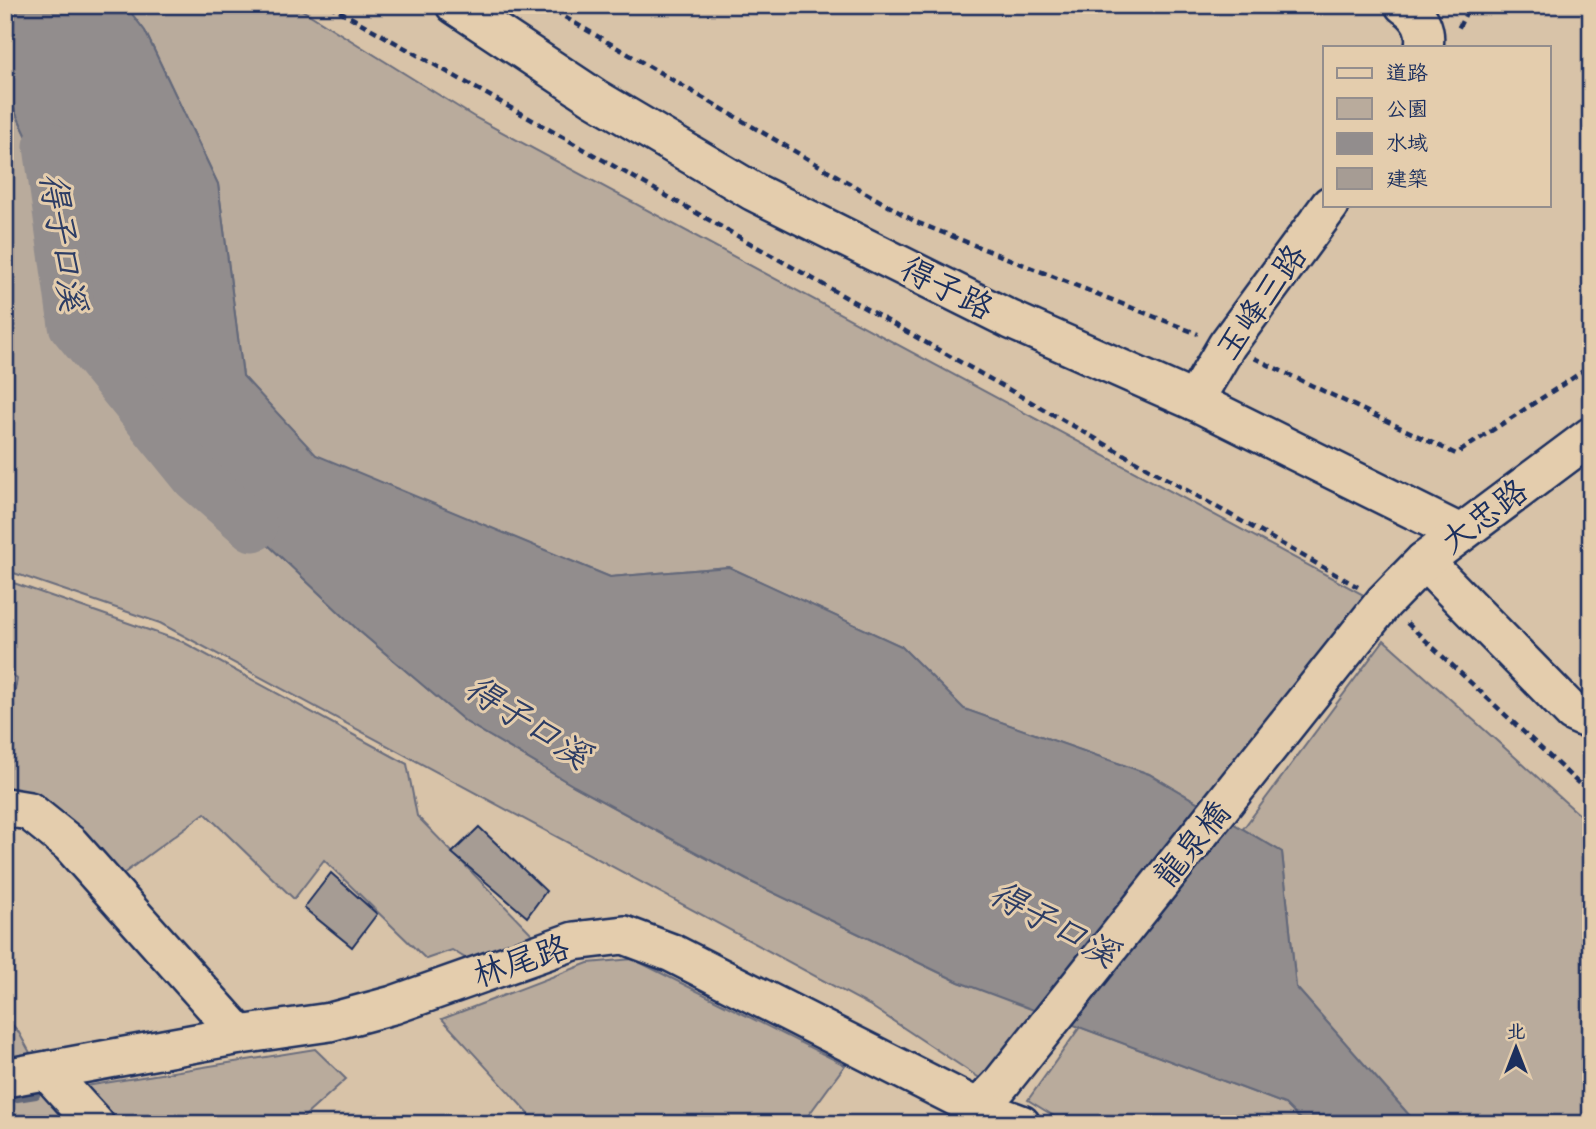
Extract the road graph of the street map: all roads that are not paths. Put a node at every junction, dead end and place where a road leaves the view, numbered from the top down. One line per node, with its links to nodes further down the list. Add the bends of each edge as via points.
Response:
1 (455, 5): 3 (street, 得子路, via 595,98 754,192 1011,320)
2 (1329, 206): 3 (street, 玉峰三路, via 1227,345)
3 (1194, 401): 5 (street, 得子路)
4 (1591, 436): 5 (street, 大忠路)
5 (1460, 533): 6 (street, 大忠路)
6 (1423, 561): 7 (street, 大忠路); 8 (street, via 1573,713)
7 (1384, 602): 13 (street, 龍泉橋)
8 (1591, 721)
9 (5, 807): 10 (street, via 29,811 70,844)
10 (240, 1035): 11 (street, 林尾路); 13 (street, 林尾路, via 330,1022 574,941 624,934 672,953)
11 (47, 1071): 12 (street, 林尾路); 14 (street)
12 (5, 1078)
13 (981, 1106): 15 (street, 林尾路)
14 (95, 1124)
15 (1021, 1124)

